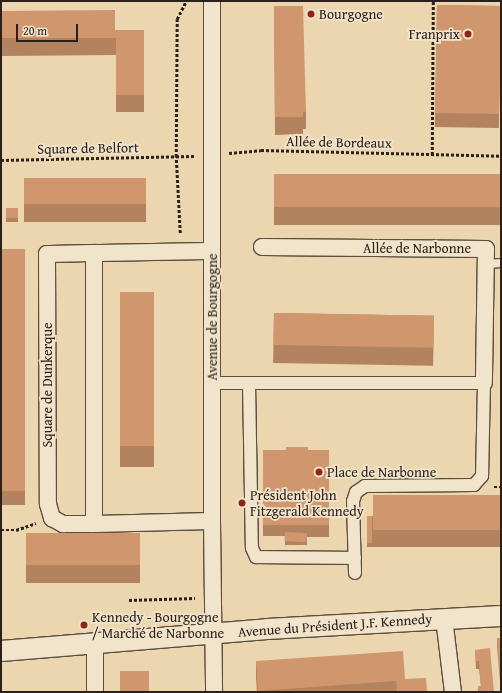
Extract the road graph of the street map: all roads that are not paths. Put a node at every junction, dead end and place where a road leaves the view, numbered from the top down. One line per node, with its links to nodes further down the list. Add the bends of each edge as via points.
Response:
1 (212, 1): 3 (street, Avenue de Bourgogne)
2 (262, 247): 5 (street, Allée de Narbonne, via 486,249)
3 (212, 251): 4 (street, Square de Dunkerque); 6 (street, Avenue de Bourgogne)
4 (94, 253): 10 (street); 10 (street, Square de Dunkerque, via 47,254 48,504 52,518 63,524)
5 (494, 263): 8 (street, Allée de Narbonne)
6 (212, 383): 7 (street); 9 (street, Avenue de Bourgogne)
7 (249, 383): 8 (street); 11 (street, via 252,548 256,556)
8 (484, 383): 11 (street, Allée de Narbonne, via 482,476 474,485 365,486 356,492 353,501)
9 (212, 521): 10 (street); 15 (street, Avenue de Bourgogne)
10 (94, 524)
11 (355, 558): 12 (street, Allée de Narbonne)
12 (355, 573)
13 (501, 616): 14 (street, Avenue du Président J.F. Kennedy)
14 (444, 618): 15 (street, Avenue du Président J.F. Kennedy); 20 (street)
15 (214, 633): 16 (street, Avenue du Président J.F. Kennedy); 19 (street, Avenue de Bourgogne)
16 (95, 642): 17 (street, Avenue du Président J.F. Kennedy); 18 (street)
17 (1, 651)
18 (95, 692)
19 (214, 692)
20 (453, 692)

